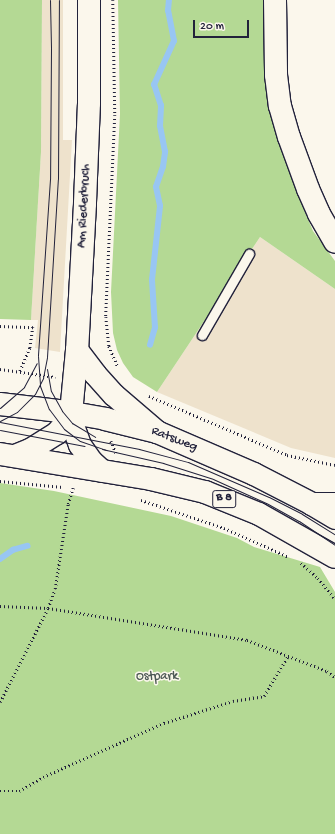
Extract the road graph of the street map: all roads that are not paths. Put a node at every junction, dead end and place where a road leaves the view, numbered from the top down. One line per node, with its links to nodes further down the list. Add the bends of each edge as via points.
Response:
1 (89, 0): 6 (main road, Am Riederbruch, via 86,204)
2 (275, 0): 3 (main road, via 276,75 280,106 301,170 319,214)
3 (335, 242)
4 (249, 254): 5 (lane)
5 (202, 335)
6 (77, 350): 8 (main road, Am Riederbruch); 9 (main road, via 114,395)
7 (0, 404): 8 (main road, Ratsweg)
8 (71, 412): 9 (main road, Ratsweg); 10 (main road, via 57,433 30,450); 11 (main road, via 80,445 92,462)
9 (156, 432): 12 (main road, Ratsweg, via 221,458)
10 (8, 455): 11 (main road, B 8)
11 (111, 472): 15 (main road, B 8, via 177,484 232,502 286,528)
12 (312, 504): 13 (main road); 14 (main road, Ratsweg)
13 (335, 504)
14 (335, 518)
15 (335, 557)

